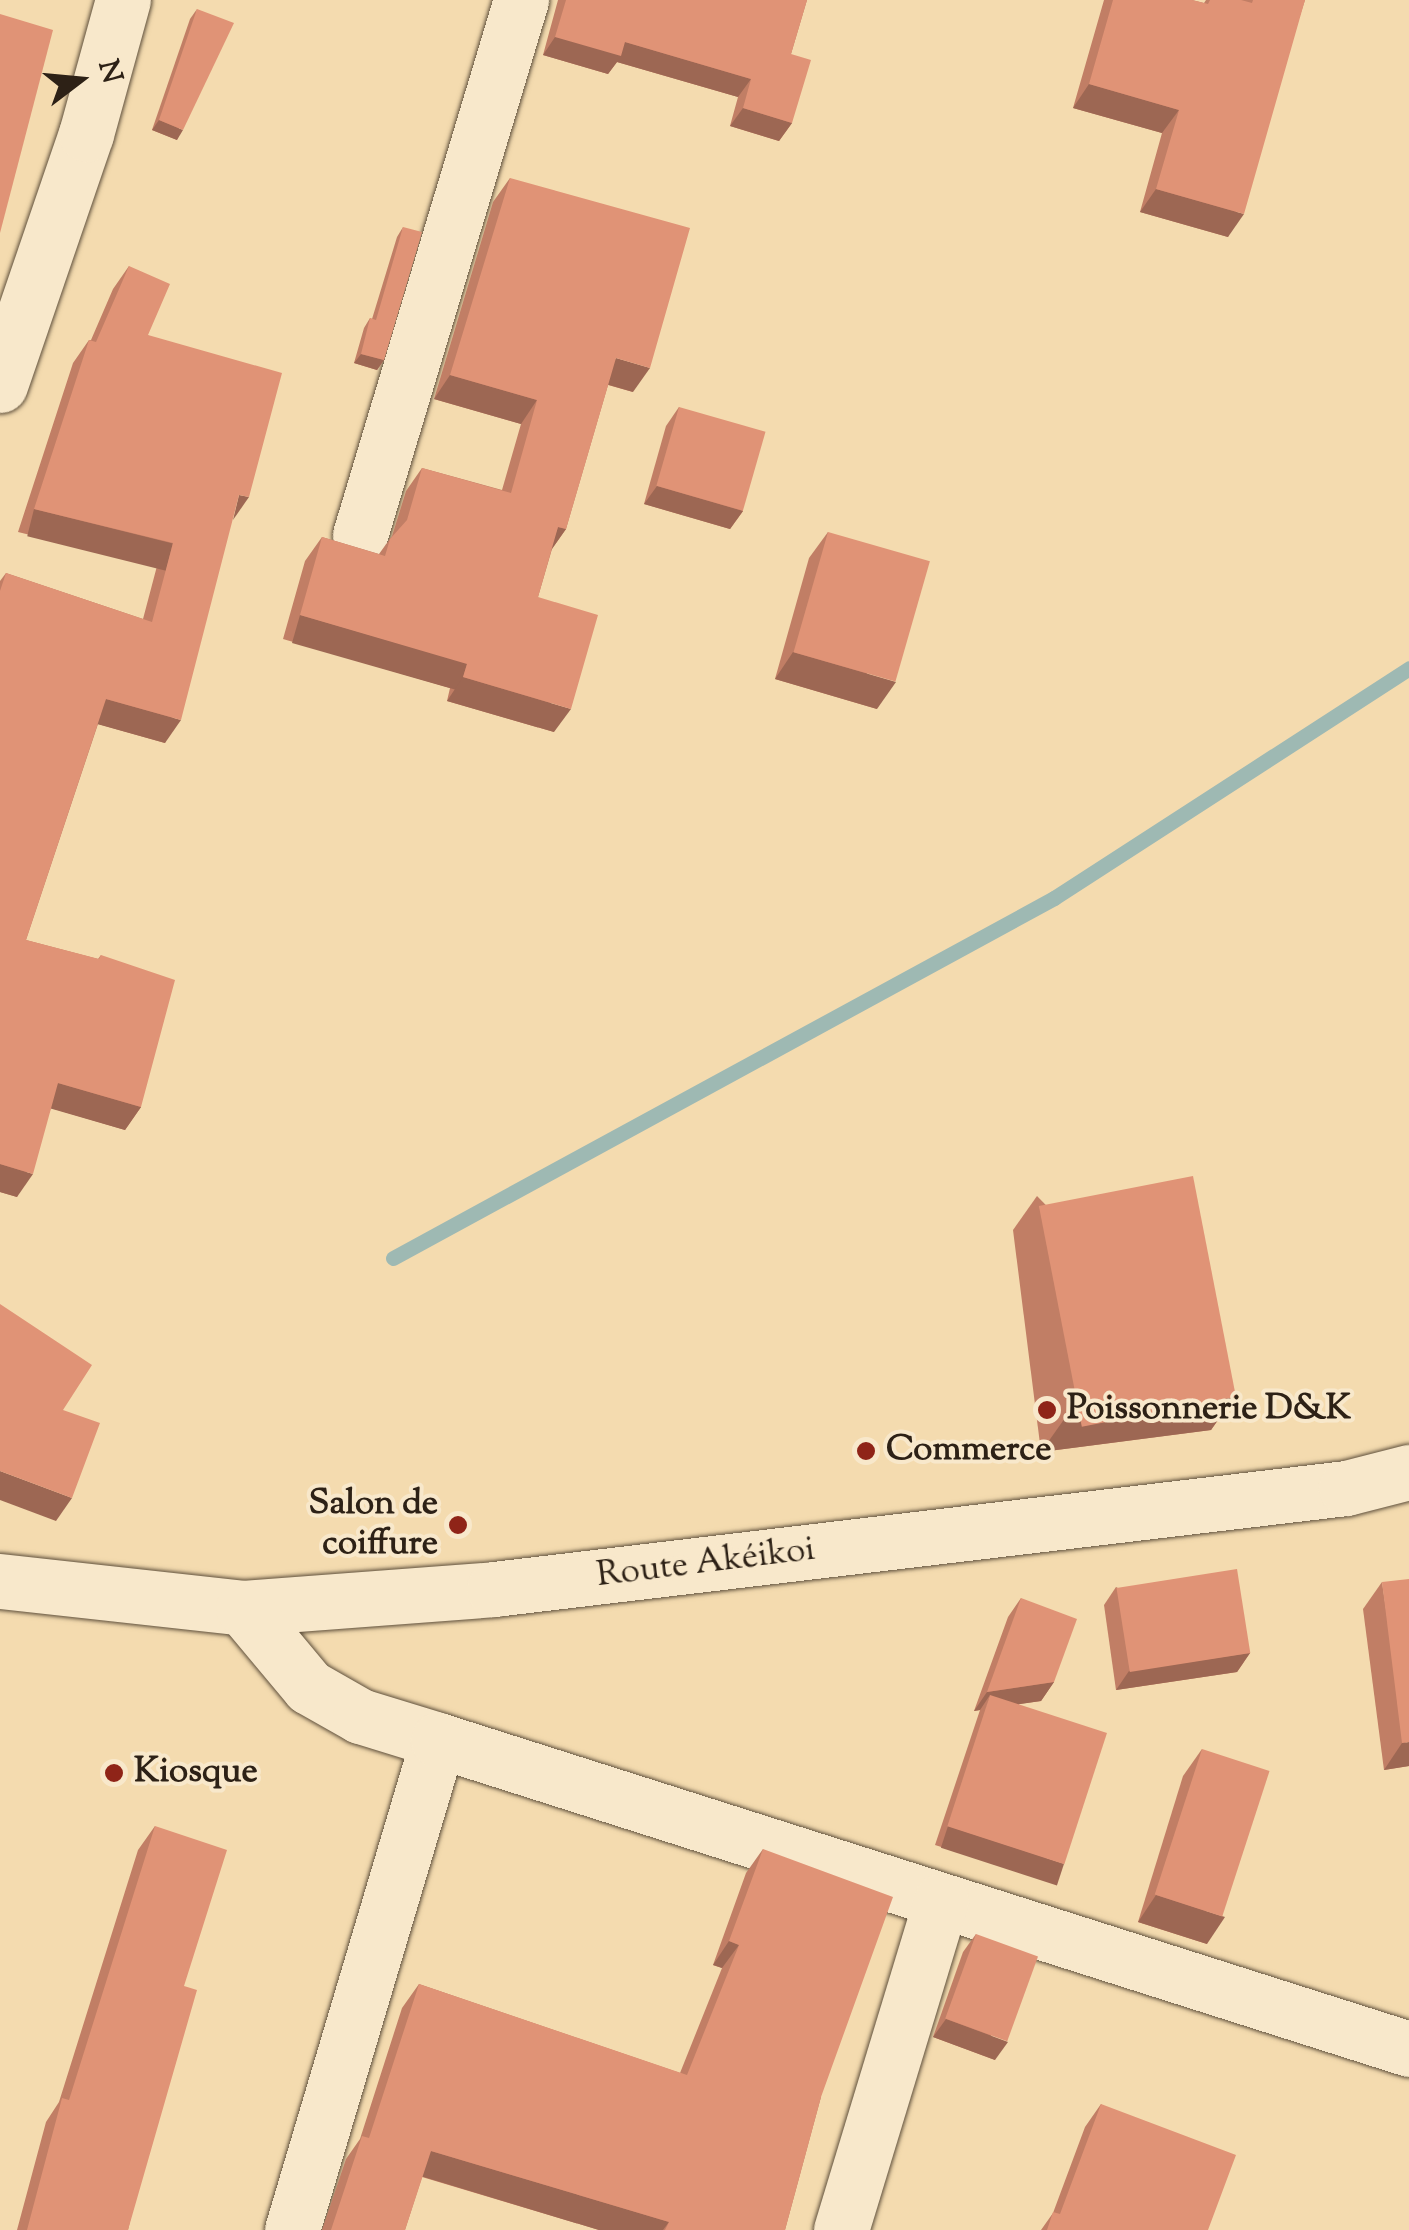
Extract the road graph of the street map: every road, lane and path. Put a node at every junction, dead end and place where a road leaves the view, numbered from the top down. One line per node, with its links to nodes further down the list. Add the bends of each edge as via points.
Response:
1 (123, 0): 3 (street, via 86,134)
2 (520, 0): 4 (street)
3 (0, 384)
4 (360, 536)
5 (1409, 1472): 7 (street, Route Akéikoi, via 1346,1488 534,1584)
6 (0, 1581): 7 (street, Route Akéikoi)
7 (243, 1608): 8 (street, via 308,1687 360,1716)
8 (438, 1740): 9 (street); 11 (street)
9 (941, 1901): 10 (street); 12 (street)
10 (1409, 2050)
11 (292, 2230)
12 (841, 2230)

